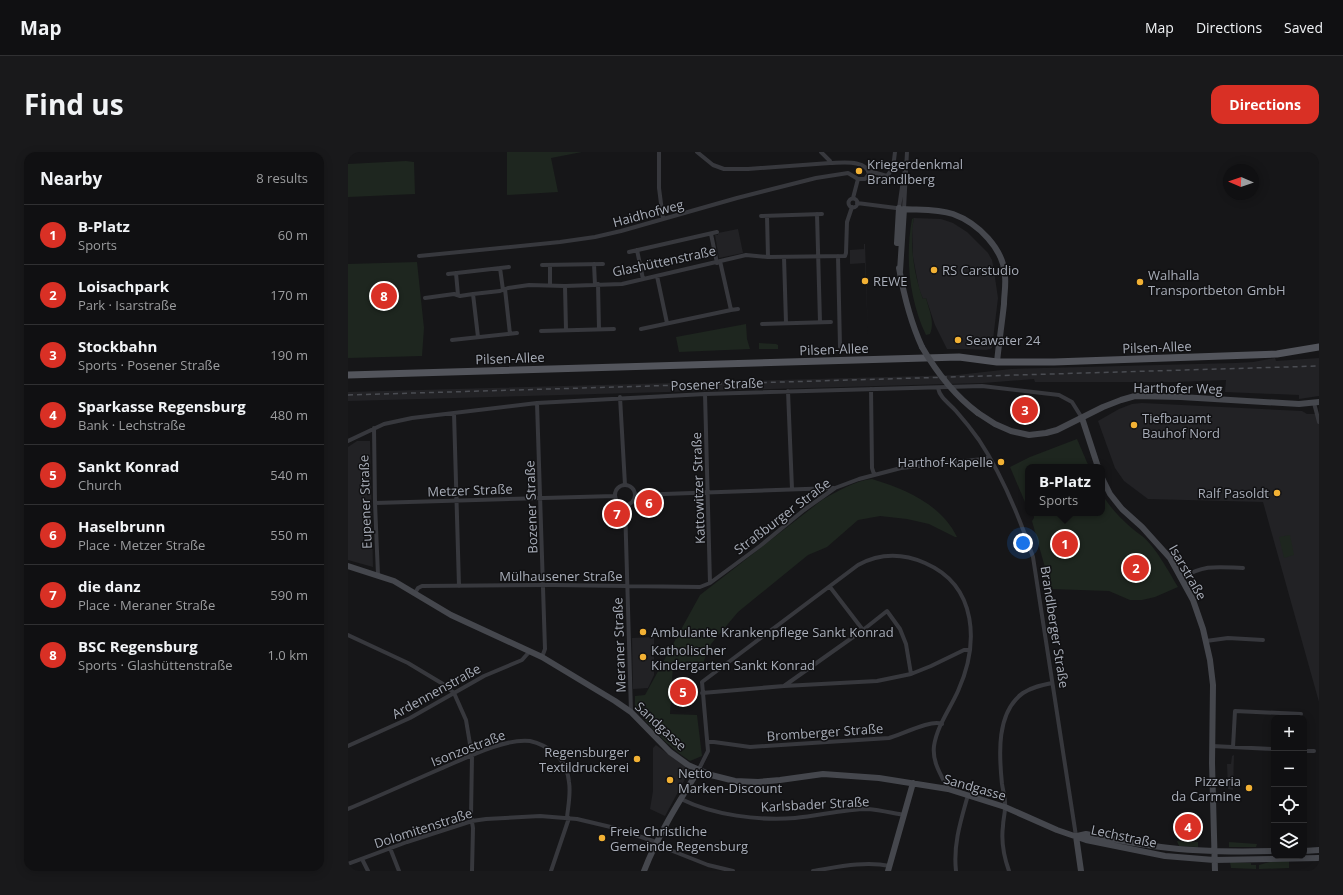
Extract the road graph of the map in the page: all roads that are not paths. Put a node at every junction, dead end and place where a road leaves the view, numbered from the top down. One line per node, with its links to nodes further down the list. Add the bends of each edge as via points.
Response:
1 (659, 152): 15 (street, via 659,188)
2 (697, 152): 6 (street, via 713,165 724,169)
3 (821, 152): 6 (street)
4 (895, 152): 7 (street, via 893,168 888,176)
5 (908, 152): 12 (street)
6 (830, 163): 7 (street, via 858,164)
7 (869, 171): 8 (street, via 865,179)
8 (858, 179): 9 (street); 15 (street, Haidhofweg, via 848,173 816,178)
9 (853, 198): 10 (street); 11 (street, via 848,201)
10 (857, 203): 11 (street); 12 (street)
11 (852, 207): 21 (street, Glashüttenstraße, via 847,222 846,253 845,256)
12 (902, 209): 61 (street, via 940,211 962,218 976,227 998,253 1004,268 1006,284); 71 (street, Harthofer Weg, bridge, via 897,250 904,295 922,347 945,382 978,413 1011,431 1028,435 1046,433)
13 (761, 216): 14 (street)
14 (767, 216): 23 (street, via 819,214); 24 (street)
15 (663, 219): 20 (street, Haidhofweg, via 621,231 567,241)
16 (717, 232): 17 (street)
17 (710, 234): 18 (street); 25 (street)
18 (637, 250): 19 (street); 35 (street)
19 (629, 252)
20 (419, 256)
21 (838, 256): 23 (street, Glashüttenstraße); 59 (street)
22 (784, 257): 23 (street, Glashüttenstraße); 24 (street, Glashüttenstraße); 48 (street)
23 (818, 257): 45 (street)
24 (768, 258): 25 (street, Glashüttenstraße, via 746,256)
25 (718, 262): 34 (street, Glashüttenstraße); 44 (street)
26 (594, 264): 27 (street); 29 (street); 37 (street)
27 (603, 264)
28 (542, 265): 29 (street)
29 (550, 265): 36 (street)
30 (509, 267): 31 (street)
31 (500, 268): 32 (street); 39 (street)
32 (456, 273): 33 (street); 41 (street)
33 (448, 274)
34 (657, 276): 35 (street, Glashüttenstraße); 47 (street)
35 (643, 279): 37 (street, Glashüttenstraße, via 622,284)
36 (550, 285): 38 (street, Glashüttenstraße); 39 (street, Glashüttenstraße, via 530,285)
37 (597, 285): 38 (street, Glashüttenstraße); 50 (street)
38 (565, 286): 53 (street)
39 (504, 290): 40 (street, Glashüttenstraße); 56 (street)
40 (473, 294): 41 (street, Glashüttenstraße); 57 (street)
41 (458, 295): 42 (street, Glashüttenstraße)
42 (425, 298)
43 (738, 309): 44 (street)
44 (731, 310): 47 (street)
45 (820, 322): 46 (street); 48 (street)
46 (831, 322)
47 (667, 323): 52 (street)
48 (786, 323): 49 (street)
49 (762, 324)
50 (599, 329): 51 (street); 53 (street)
51 (614, 329)
52 (641, 329)
53 (566, 330): 54 (street)
54 (541, 331)
55 (517, 333): 56 (street)
56 (510, 334): 57 (street)
57 (478, 338): 58 (street)
58 (452, 340)
59 (840, 347)
60 (1319, 348): 61 (main road, Pilsen-Allee, via 1277,354)
61 (997, 362): 62 (main road, Pilsen-Allee, via 959,357)
62 (348, 375)
63 (938, 388): 64 (street, Posener Straße); 71 (street, Posener Straße, via 982,386 1059,395 1072,402); 75 (street, Brandlberger Straße, via 943,399 956,411)
64 (871, 389): 65 (street, Posener Straße); 77 (street)
65 (788, 391): 66 (street, Posener Straße); 81 (street)
66 (705, 394): 67 (street, Posener Straße); 82 (street, Kattowitzer Straße)
67 (620, 397): 68 (street, Posener Straße); 79 (street)
68 (537, 403): 70 (street, Posener Straße); 85 (street, Bozener Straße)
69 (1317, 403): 71 (street, Harthofer Weg, via 1135,396); 72 (street)
70 (454, 413): 73 (street, Posener Straße, via 406,419); 86 (street)
71 (1082, 418): 76 (street)
72 (1319, 422)
73 (374, 428): 74 (street, Posener Straße); 87 (street, Eupener Straße)
74 (348, 441)
75 (989, 457): 77 (street, Straßburger Straße); 107 (street, Brandlberger Straße, via 1010,497 1033,557)
76 (1097, 464)
77 (874, 474): 80 (street, Straßburger Straße)
78 (1105, 484): 92 (street, Isarstraße, via 1122,509 1142,526 1170,558)
79 (624, 485): 83 (street, via 633,489); 84 (street, via 616,490)
80 (835, 488): 81 (street); 93 (street, Straßburger Straße)
81 (792, 490): 82 (street)
82 (708, 493): 83 (street); 93 (street, Kattowitzer Straße)
83 (635, 495): 88 (street, via 631,503)
84 (614, 496): 85 (street, Metzer Straße); 88 (street, via 619,504)
85 (540, 498): 86 (street, Metzer Straße); 94 (street, Bozener Straße)
86 (456, 501): 87 (street, Metzer Straße); 95 (street)
87 (375, 503): 91 (street, Eupener Straße)
88 (625, 505): 96 (street, Meraner Straße)
89 (348, 566): 91 (street, Sandgasse)
90 (1243, 568): 92 (street, via 1203,568)
91 (378, 575): 98 (street, Sandgasse)
92 (1181, 578): 102 (street, Isarstraße, via 1199,615)
93 (710, 583): 96 (street, Mülhausener Straße, via 696,588)
94 (543, 585): 95 (street, Mülhausener Straße); 96 (street, Mülhausener Straße); 105 (street, Bozener Straße, via 545,649)
95 (459, 586): 98 (street, Mülhausener Straße, via 422,586)
96 (627, 586): 111 (street, Meraner Straße)
97 (830, 587): 99 (street); 103 (street, via 867,560 888,555 909,557 929,565 953,582 964,599 970,621); 110 (street, via 702,682)
98 (415, 593): 104 (street, Sandgasse, via 463,621)
99 (863, 630): 106 (street, via 887,611 900,629 906,644); 108 (street)
100 (348, 635): 109 (street, via 408,663)
101 (1263, 640): 102 (street, via 1228,638)
102 (1206, 641): 116 (street, Isarstraße, via 1213,685)
103 (970, 650): 106 (street, via 964,650); 113 (street, via 964,678)
104 (530, 651): 105 (street, Sandgasse); 109 (street, Ardennenstraße, via 522,660 484,676)
105 (542, 657): 111 (street, Sandgasse)
106 (911, 674): 108 (street, via 877,681)
107 (1052, 682): 127 (street, via 1024,692 1010,707 1002,731 1001,756); 132 (street, Brandlberger Straße)
108 (784, 686): 110 (street)
109 (454, 693): 115 (street, Ardennenstraße, via 410,718); 121 (street, via 466,720)
110 (702, 693): 114 (street)
111 (631, 712): 122 (street, Sandgasse, via 665,748)
112 (1301, 714): 117 (street, via 1235,711)
113 (942, 724): 114 (street, Bromberger Straße, via 934,722 888,738 750,746); 124 (street, via 934,754 937,769)
114 (708, 742): 122 (street, via 707,755)
115 (348, 746)
116 (1212, 746): 117 (street); 136 (street, Isarstraße)
117 (1233, 747): 118 (street)
118 (1271, 749)
119 (1307, 751): 120 (street)
120 (1314, 751)
121 (472, 756): 128 (street, Isonzostraße); 130 (street, Isonzostraße, via 515,742 531,742 551,750 568,773); 131 (street)
122 (698, 771): 123 (street, Sandgasse, via 724,779 744,781 768,782 823,774); 126 (street)
123 (913, 783): 124 (street, Sandgasse); 129 (street)
124 (948, 789): 125 (street, Sandgasse)
125 (968, 795): 127 (street, Sandgasse); 151 (street, via 956,841)
126 (680, 799): 129 (street, Karlsbader Straße, via 720,812 767,818 796,818 869,809); 133 (street)
127 (1006, 807): 132 (street, Sandgasse, via 1056,830); 152 (street, via 1003,842)
128 (348, 809)
129 (904, 815): 143 (street)
130 (568, 818): 131 (street, Dolomitenstraße, via 527,816); 133 (street, Dolomitenstraße, via 615,828); 147 (street, Isonzostraße)
131 (472, 821): 134 (street, Dolomitenstraße); 146 (street)
132 (1076, 836): 136 (street, Lechstraße, via 1086,834 1161,847); 141 (street, Lechstraße, via 1165,856); 153 (street, Brandlberger Straße)
133 (655, 843): 148 (street); 149 (street, Dolomitenstraße, via 708,865)
134 (390, 848): 140 (street, Dolomitenstraße); 145 (street)
135 (1319, 850): 138 (street)
136 (1215, 851): 137 (street, Lechstraße); 141 (street, Isarstraße)
137 (1271, 851)
138 (1307, 851)
139 (1319, 858): 141 (street, Lechstraße)
140 (362, 859): 142 (street, Dolomitenstraße); 144 (street)
141 (1214, 860): 154 (street, Isarstraße)
142 (348, 864)
143 (889, 869): 150 (street, via 881,864 860,864)
144 (368, 871)
145 (399, 871)
146 (472, 871)
147 (552, 871)
148 (644, 871)
149 (733, 871)
150 (813, 871)
151 (956, 871)
152 (1009, 871)
153 (1080, 871)
154 (1215, 871)

